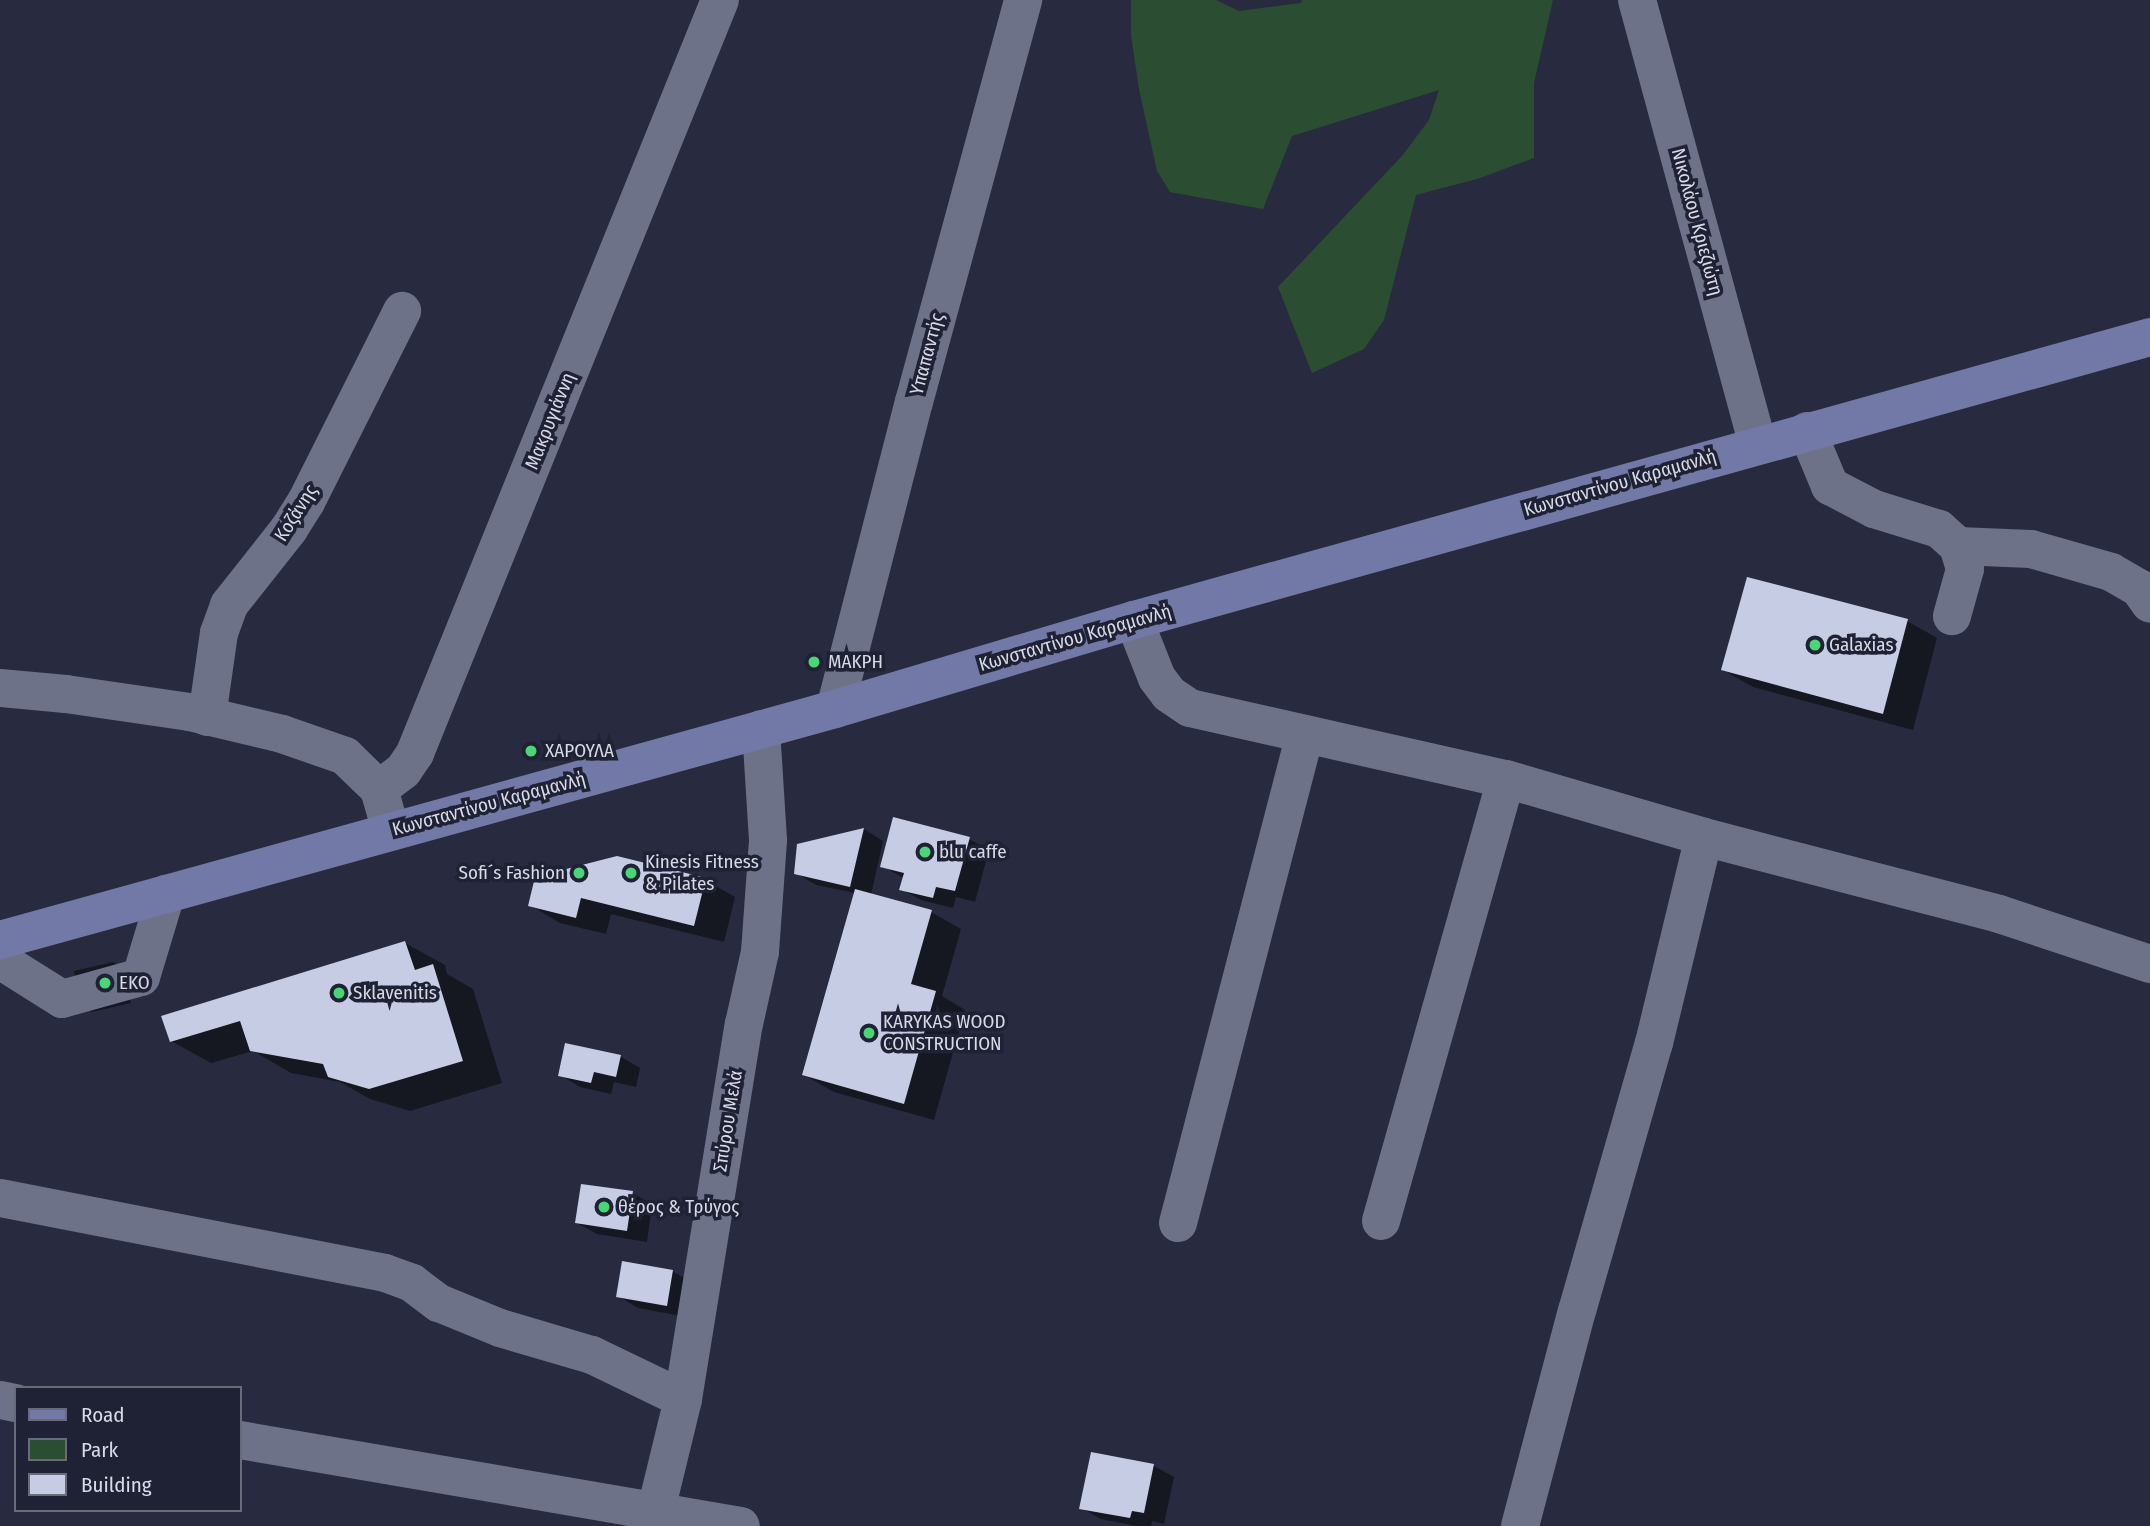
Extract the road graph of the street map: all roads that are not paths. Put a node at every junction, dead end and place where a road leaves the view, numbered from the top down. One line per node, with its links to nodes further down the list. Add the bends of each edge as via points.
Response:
1 (720, 0): 18 (street, Μακρυγιάννη, via 415,753 403,771)
2 (1023, 0): 13 (street, Υπαπαντής)
3 (1637, 0): 7 (street, Νικολάου Κριεζιώτη)
4 (402, 311): 14 (street, Κοζάνης, via 306,502 229,605 219,633)
5 (2150, 337): 6 (main road, Κωνσταντίνου Καραμανλή)
6 (1807, 431): 7 (main road, Κωνσταντίνου Καραμανλή); 8 (street, via 1830,486 1874,509 1939,529)
7 (1758, 444): 11 (main road, Κωνσταντίνου Καραμανλή)
8 (1958, 545): 9 (street, via 2031,549 2111,572 2139,588); 10 (street, via 1965,569)
9 (2150, 604)
10 (1952, 616)
11 (1134, 620): 13 (main road, Κωνσταντίνου Καραμανλή); 16 (street, via 1157,678 1169,694 1190,708)
12 (0, 688): 14 (street)
13 (835, 709): 15 (main road, Κωνσταντίνου Καραμανλή)
14 (207, 717): 18 (street, via 282,734 345,756)
15 (761, 729): 19 (main road, Κωνσταντίνου Καραμανλή); 28 (street, Σπύρου Μελά, via 768,840 760,952 744,1024)
16 (1305, 734): 17 (street); 27 (street)
17 (1506, 779): 20 (street); 26 (street)
18 (379, 789): 19 (street)
19 (391, 831): 21 (main road, Κωνσταντίνου Καραμανλή)
20 (1704, 837): 24 (street, via 1999,914); 32 (street, via 1654,1042)
21 (166, 894): 22 (main road, Κωνσταντίνου Καραμανλή); 23 (street, via 141,977 62,999)
22 (0, 940)
23 (0, 960)
24 (2150, 964)
25 (0, 1198): 28 (street, via 385,1273 412,1283 439,1303 500,1328 592,1355)
26 (1381, 1221)
27 (1178, 1223)
28 (683, 1399): 30 (street, Σπύρου Μελά)
29 (242, 1440): 30 (street)
30 (656, 1510): 31 (street)
31 (741, 1526)
32 (1520, 1526)

